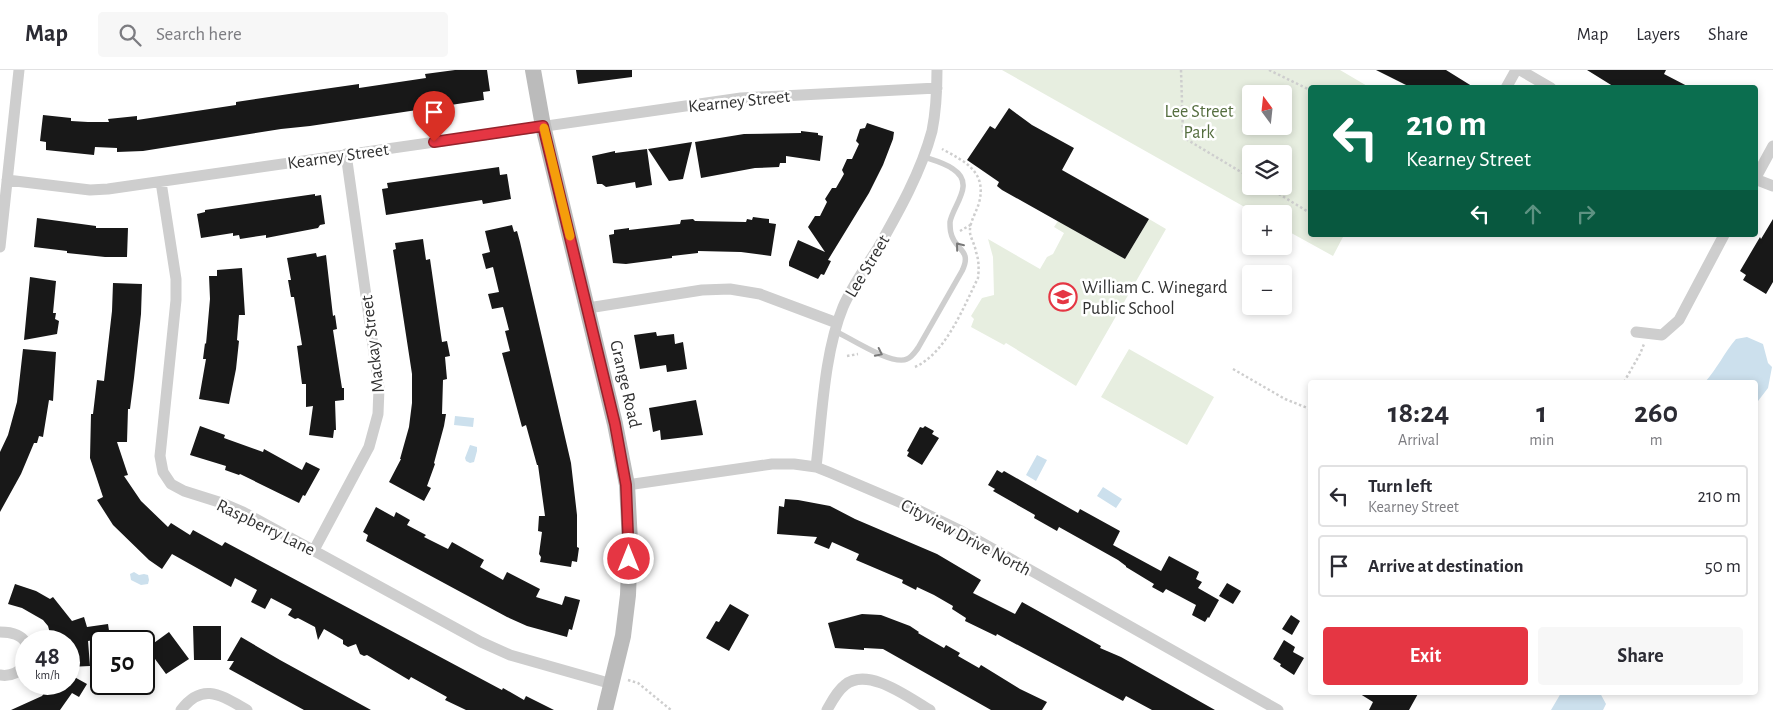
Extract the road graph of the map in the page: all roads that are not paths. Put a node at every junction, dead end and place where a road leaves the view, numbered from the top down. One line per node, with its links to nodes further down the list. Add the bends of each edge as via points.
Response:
1 (19, 70): 13 (street)
2 (533, 70): 8 (main road, Grange Road)
3 (937, 70): 7 (street, Lee Street)
4 (1518, 70): 5 (street); 6 (street)
5 (1508, 85)
6 (1546, 85)
7 (937, 88): 8 (street, Kearney Street, via 740,98); 11 (street, Lee Street, via 932,129)
8 (543, 126): 10 (street, Kearney Street); 19 (main road, Grange Road)
9 (1773, 146): 12 (street)
10 (346, 154): 15 (street, Kearney Street); 24 (street, Mackay Street, via 379,388 378,414 369,447)
11 (924, 156): 20 (street, Lee Street, via 888,230 844,305); 20 (lane, one-way to 11, via 892,359 907,359 918,348 962,271 965,256 952,238 950,221 962,194 963,183 954,169)
12 (1758, 174)
13 (7, 180): 15 (street, Kearney Street, via 90,190); 18 (street)
14 (1758, 180): 16 (street)
15 (161, 182): 24 (street, Raspberry Lane, via 176,279 160,456 163,472 171,484 184,491 243,512)
16 (1773, 186)
17 (1723, 237): 21 (street, via 1679,320 1662,335)
18 (0, 247)
19 (588, 308): 20 (street, via 702,290 730,289 760,294); 23 (main road, Grange Road)
20 (836, 327): 22 (street, Lee Street)
21 (1636, 332)
22 (816, 467): 23 (street, Cityview Drive North, via 772,464); 35 (street, Cityview Drive North, via 962,531)
23 (626, 485): 29 (main road, Grange Road, via 630,542 628,595)
24 (314, 550): 29 (street, Raspberry Lane, via 510,655)
25 (0, 632): 26 (street)
26 (15, 634)
27 (15, 673): 28 (street)
28 (0, 675)
29 (613, 681): 32 (main road, Grange Road)
30 (181, 710): 31 (street, via 197,695 210,692)
31 (247, 710)
32 (605, 710)
33 (827, 710): 34 (street, via 847,683 860,678 874,679)
34 (930, 710)
35 (1278, 710)

